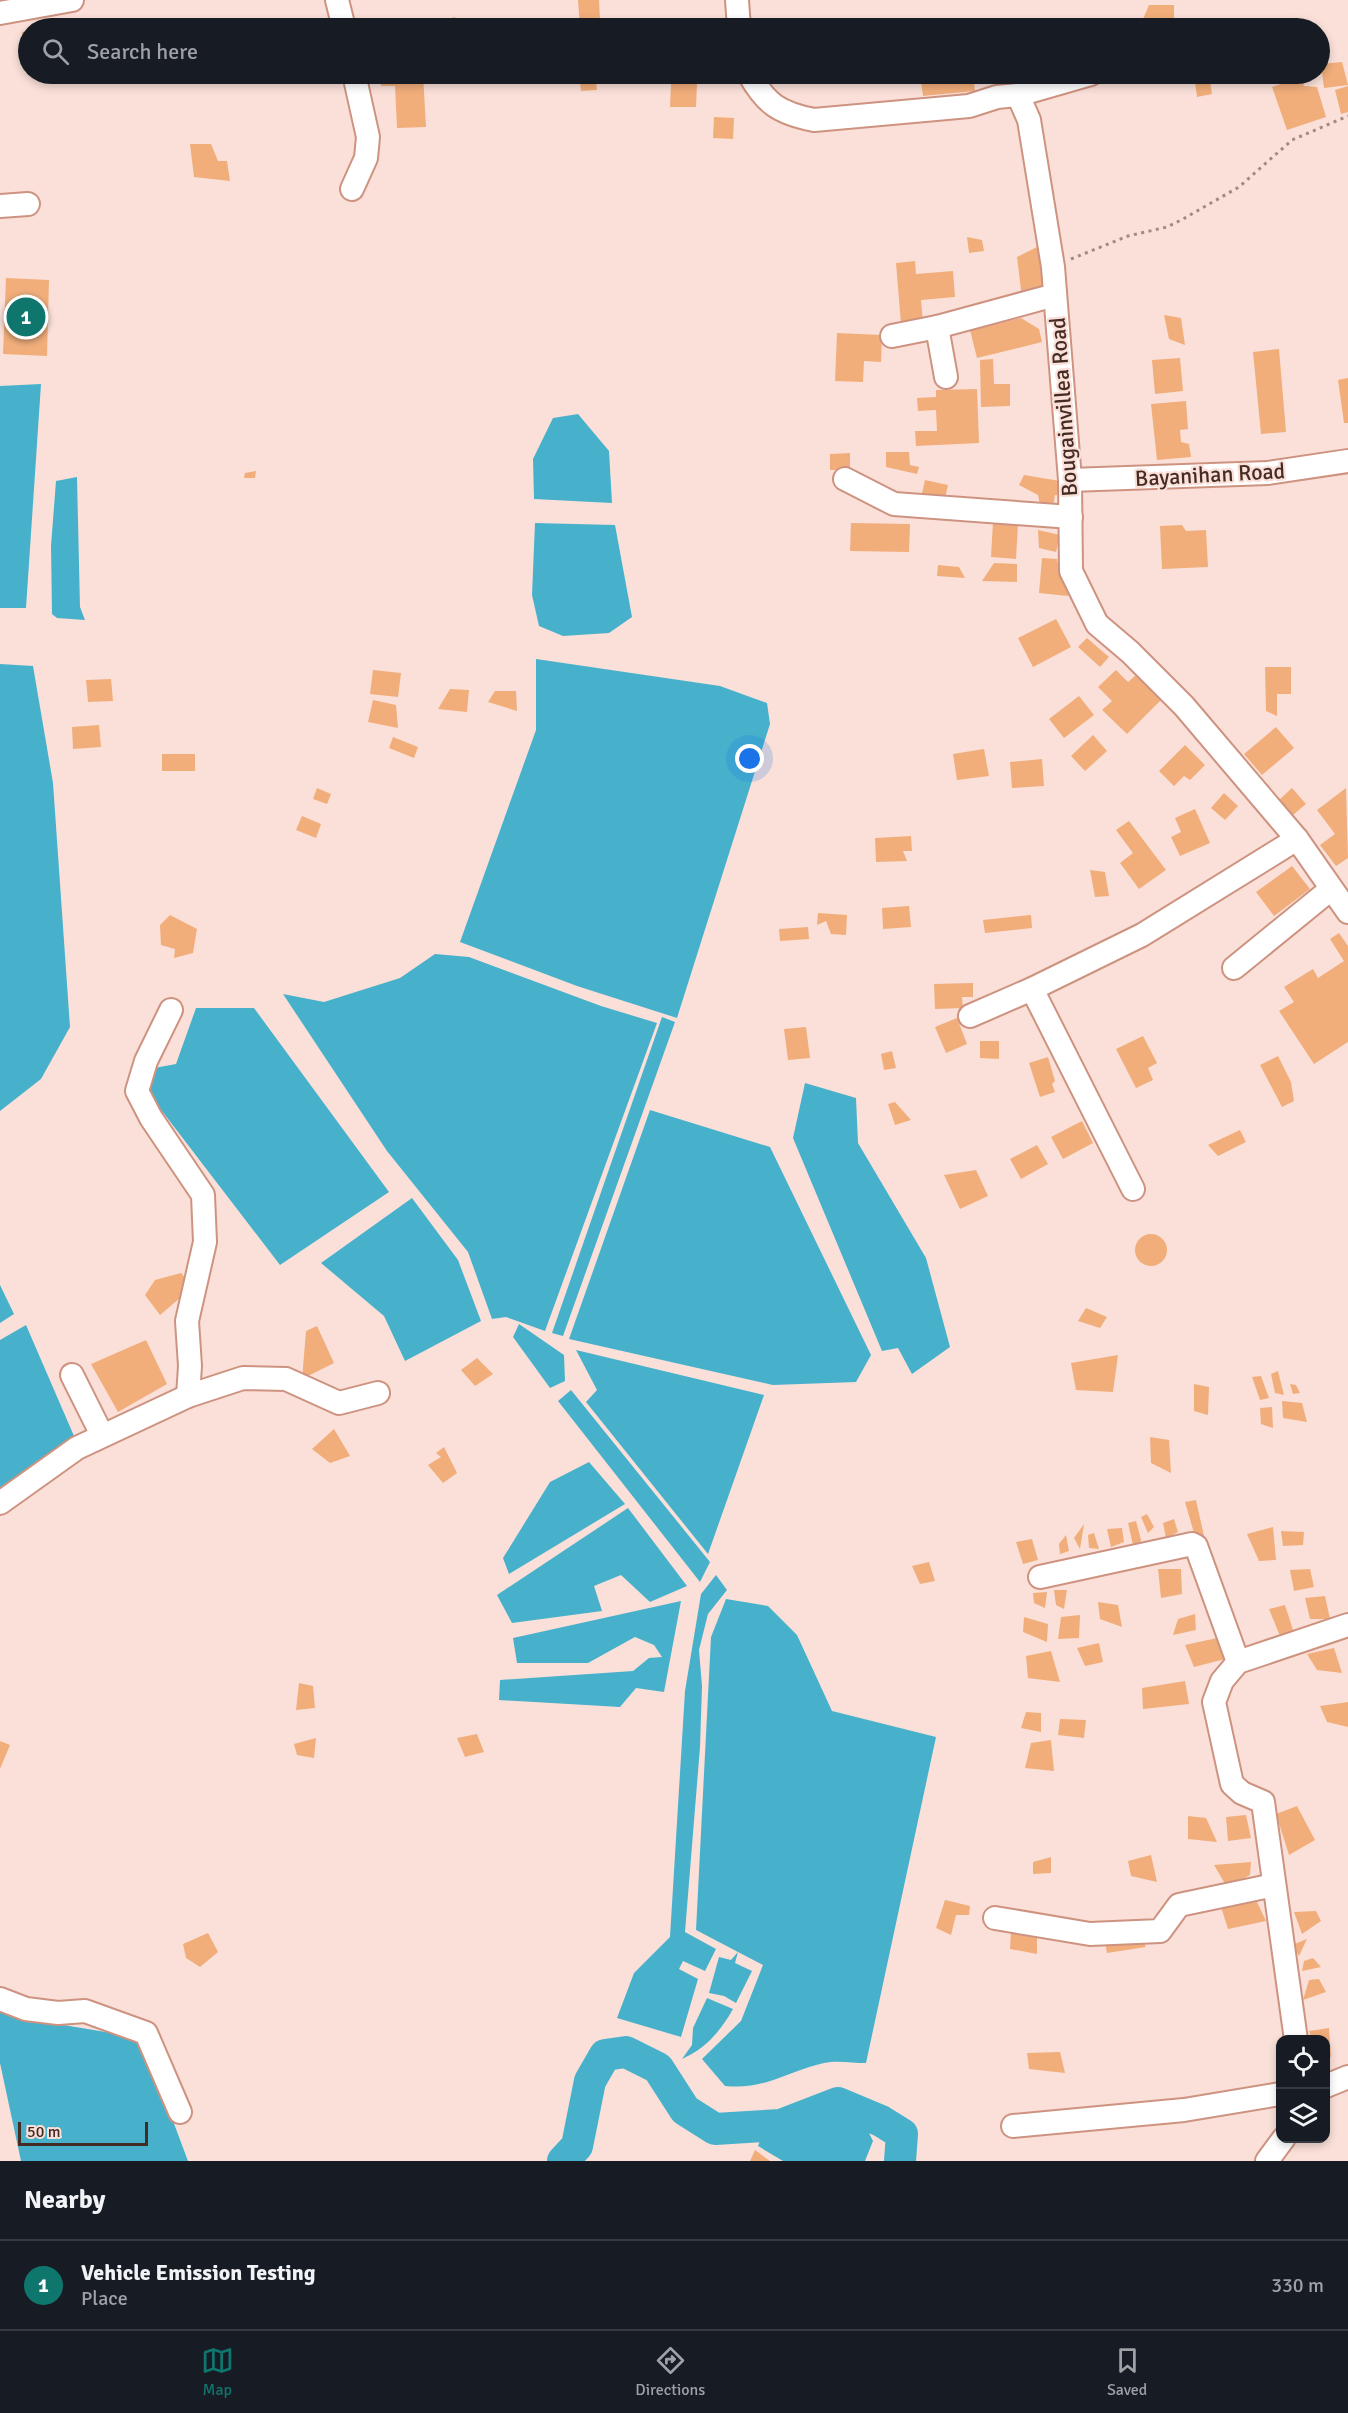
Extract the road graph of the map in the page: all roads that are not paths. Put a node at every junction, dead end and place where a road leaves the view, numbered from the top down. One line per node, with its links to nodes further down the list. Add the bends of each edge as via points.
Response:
1 (72, 0): 4 (street)
2 (337, 0): 5 (street)
3 (737, 0): 6 (street)
4 (0, 13)
5 (342, 18)
6 (738, 18)
7 (356, 84): 11 (street, via 368,137 366,158)
8 (756, 84): 10 (street, via 771,105 791,116 814,120 969,106)
9 (1056, 84): 10 (street)
10 (1018, 95): 14 (street, Bougainvillea Road, via 1029,120)
11 (352, 189)
12 (28, 204): 13 (street)
13 (0, 206)
14 (1055, 295): 15 (street); 20 (street, Bougainvillea Road)
15 (937, 327): 16 (street); 17 (street)
16 (892, 336)
17 (946, 377)
18 (1348, 461): 20 (street, Bayanihan Road, via 1268,473)
19 (845, 479): 21 (street, via 894,504)
20 (1070, 480): 21 (street, Bougainvillea Road)
21 (1071, 517): 22 (street, Bougainvillea Road, via 1071,571 1097,624 1184,706)
22 (1297, 839): 23 (street, Bougainvillea Road); 26 (street, via 1142,935)
23 (1331, 889): 24 (street, Bougainvillea Road); 25 (street)
24 (1348, 912)
25 (1234, 968)
26 (1032, 989): 28 (street); 29 (street)
27 (171, 1010): 32 (street, via 146,1061 137,1091 203,1195 205,1242 187,1321)
28 (970, 1016)
29 (1133, 1189)
30 (72, 1375): 33 (street)
31 (378, 1393): 32 (street, via 339,1403 286,1379 243,1378)
32 (188, 1396): 33 (street)
33 (102, 1435): 34 (street, via 77,1448)
34 (0, 1503)
35 (1040, 1577): 37 (street, via 1192,1544 1196,1546)
36 (1348, 1625): 37 (street)
37 (1238, 1662): 38 (street, via 1222,1681 1214,1702 1232,1784 1263,1802)
38 (1274, 1885): 39 (street, via 1179,1905 1161,1931 1090,1934); 41 (street)
39 (994, 1918)
40 (0, 1999): 45 (street, via 26,2010 85,2011 146,2033)
41 (1295, 2035)
42 (1348, 2077): 43 (street)
43 (1330, 2084)
44 (1276, 2095): 46 (street, via 1184,2110)
45 (180, 2112)
46 (1013, 2126)
47 (1281, 2143): 48 (street)
48 (1267, 2161)

